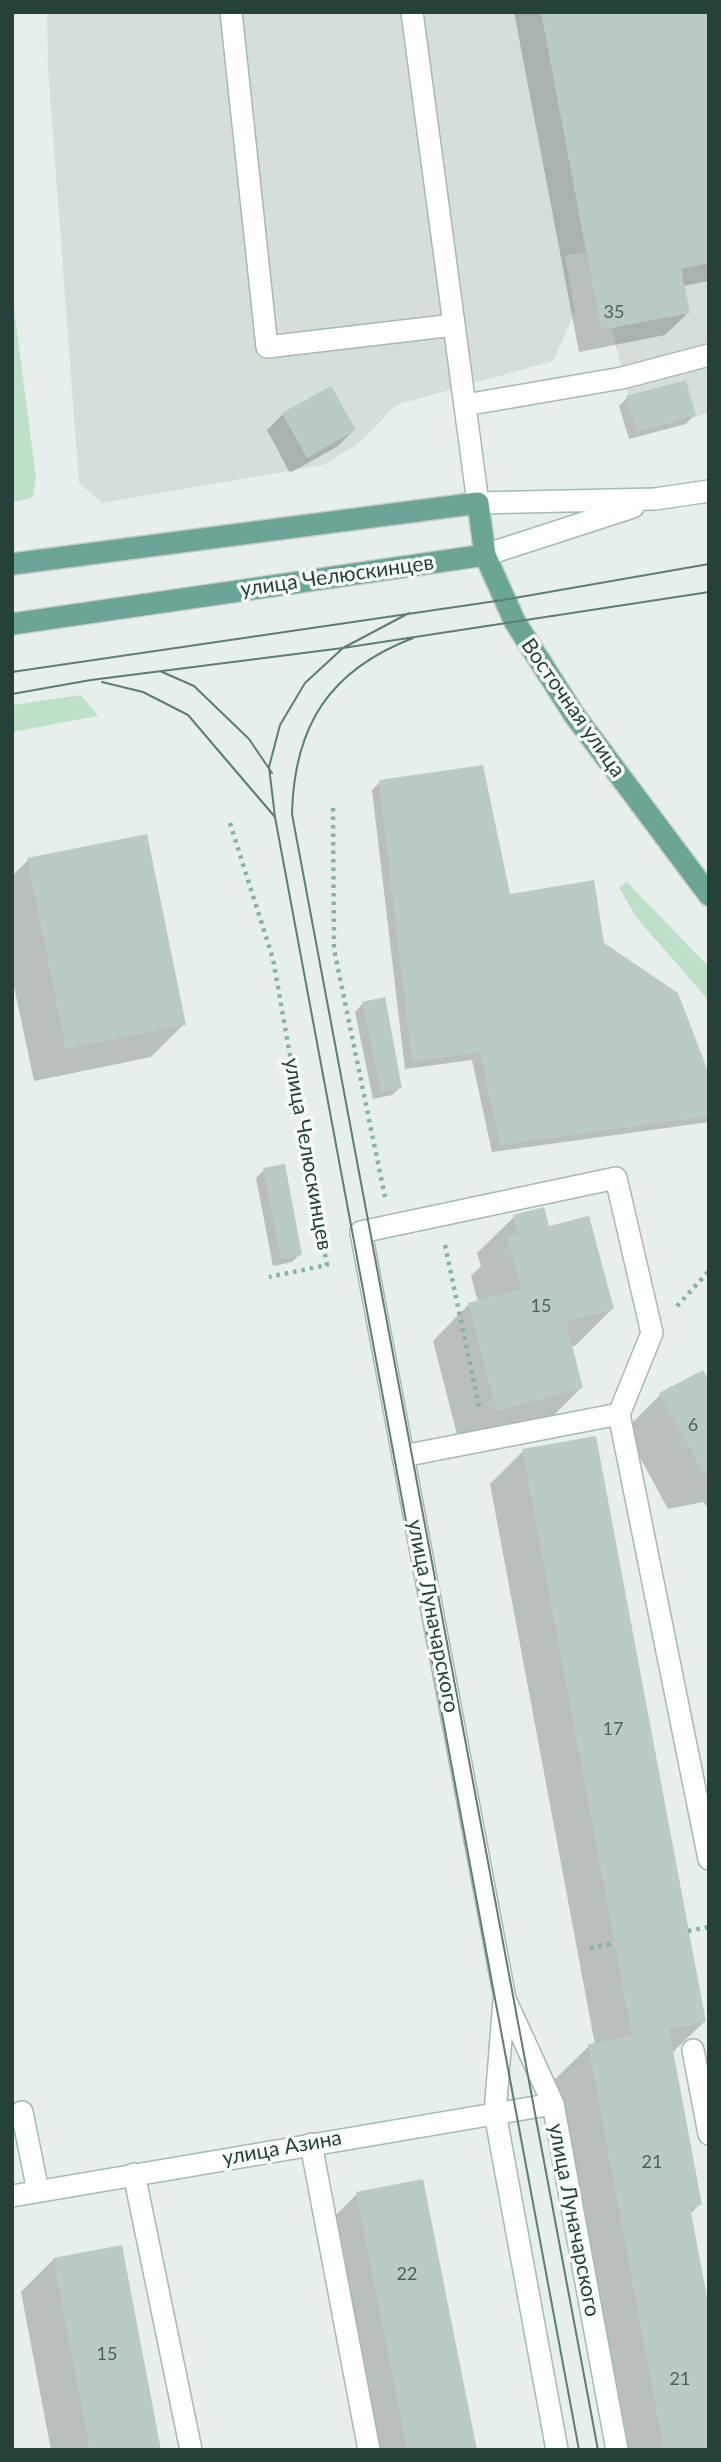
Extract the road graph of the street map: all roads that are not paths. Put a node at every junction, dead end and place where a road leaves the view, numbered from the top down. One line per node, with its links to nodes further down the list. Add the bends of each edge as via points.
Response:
1 (231, 12): 3 (street, via 267,347)
2 (412, 12): 3 (street)
3 (454, 325): 5 (street)
4 (709, 355): 5 (street, via 622,378)
5 (465, 405): 8 (street)
6 (709, 491): 7 (street, улица Челюскинцев)
7 (656, 499): 8 (street, улица Челюскинцев); 9 (street, улица Челюскинцев)
8 (478, 503): 9 (main road, Восточная улица); 10 (main road, улица Челюскинцев)
9 (485, 555): 11 (main road, улица Челюскинцев); 12 (main road, Восточная улица, via 515,622 575,716)
10 (12, 564)
11 (12, 624)
12 (709, 895)
13 (619, 1415): 14 (street); 14 (street, улица Луначарского, via 652,1333 615,1178 361,1233); 15 (street)
14 (403, 1456): 16 (street, улица Луначарского)
15 (709, 1859)
16 (505, 1999): 18 (street, улица Луначарского); 20 (street, улица Луначарского)
17 (693, 2050): 21 (street)
18 (553, 2104): 20 (street, улица Азина); 29 (street, улица Луначарского)
19 (22, 2112): 24 (street)
20 (495, 2113): 22 (street, улица Азина); 28 (street, улица Луначарского)
21 (709, 2134)
22 (311, 2144): 23 (street, улица Азина); 27 (street)
23 (134, 2174): 24 (street, улица Азина); 26 (street)
24 (38, 2191): 25 (street, улица Азина)
25 (12, 2196)
26 (191, 2450)
27 (369, 2450)
28 (558, 2450)
29 (617, 2450)

